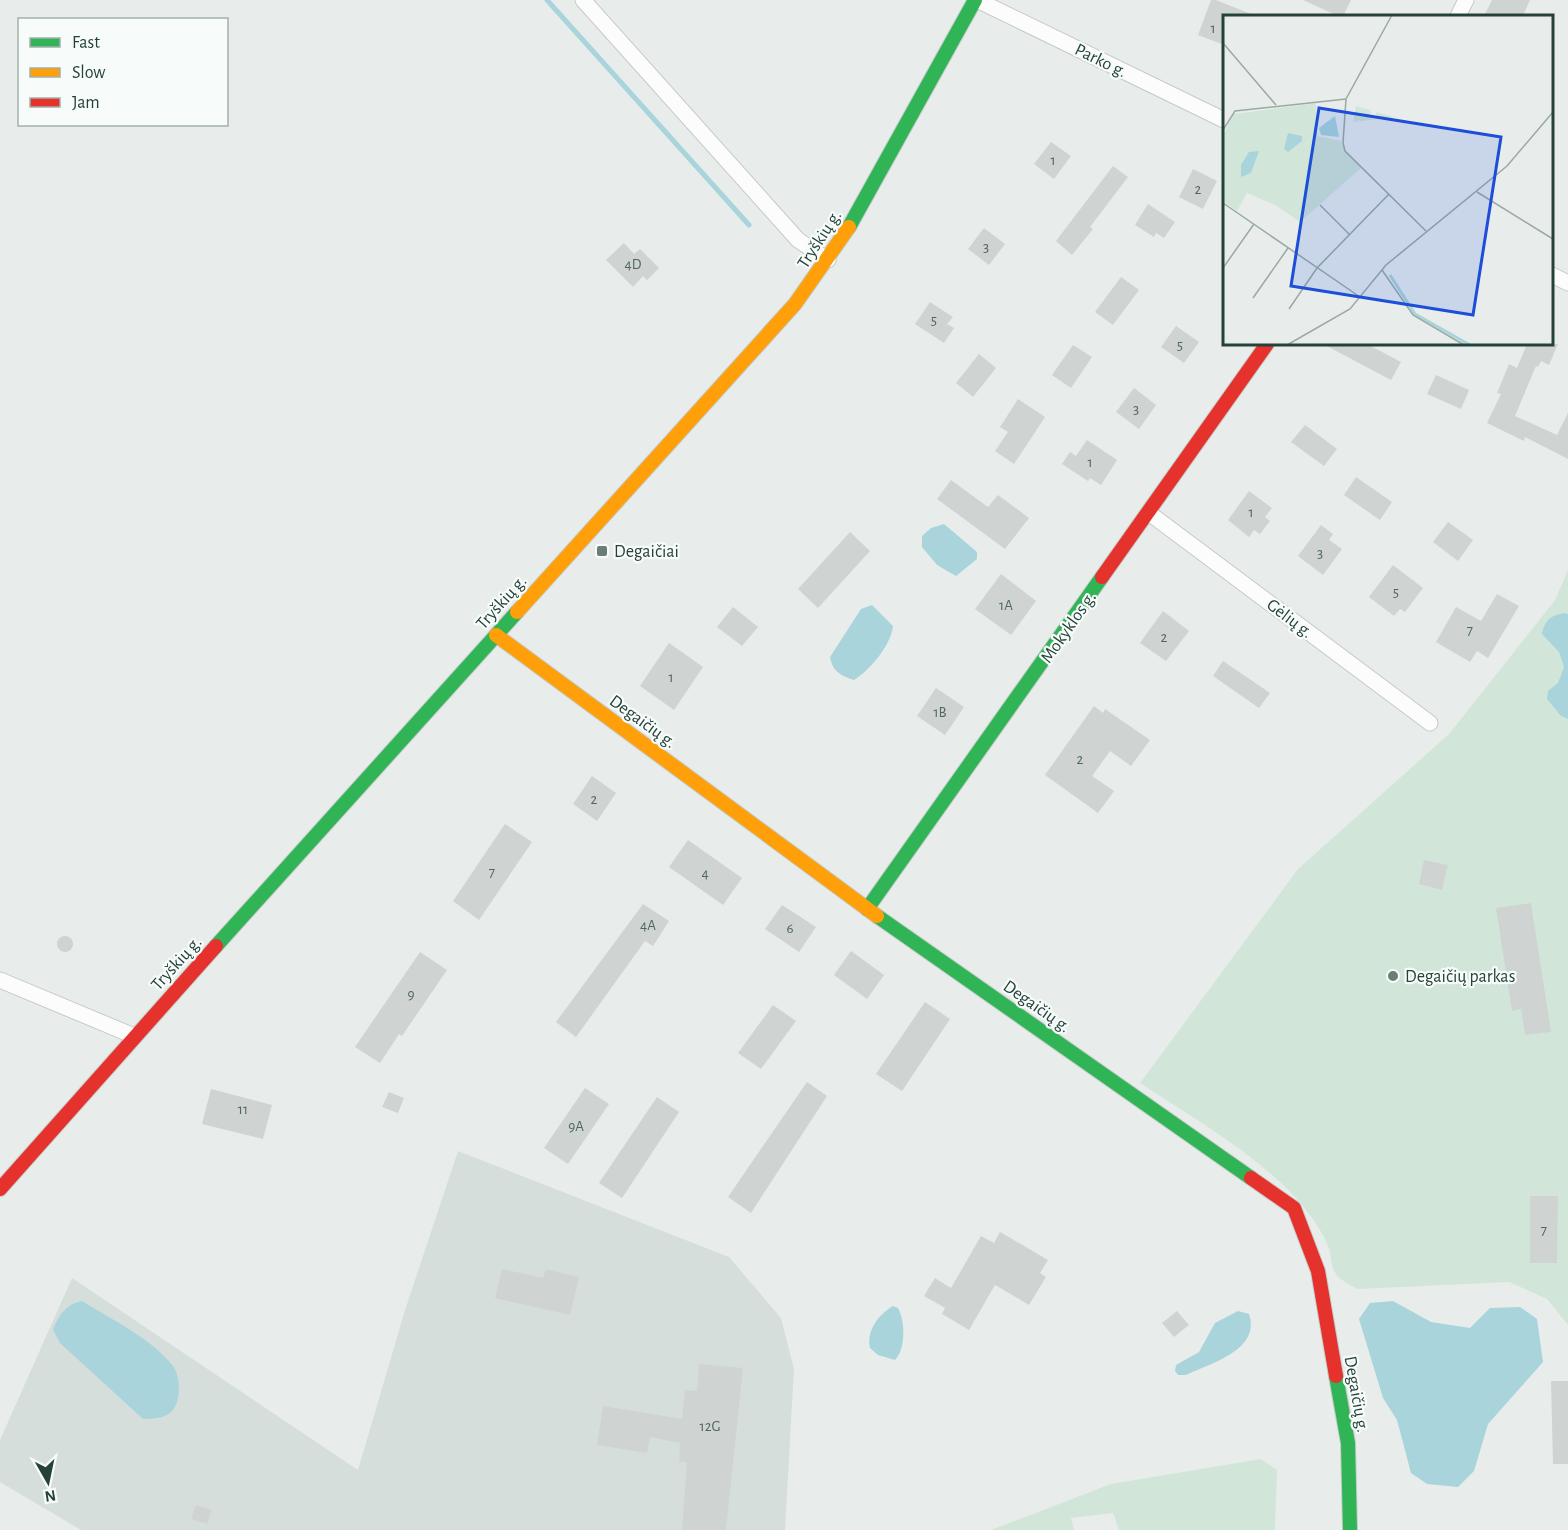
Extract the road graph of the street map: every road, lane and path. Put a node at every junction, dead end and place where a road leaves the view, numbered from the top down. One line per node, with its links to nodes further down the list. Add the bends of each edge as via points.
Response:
1 (583, 0): 6 (street, via 798,240)
2 (976, 0): 5 (street, Parko g.); 6 (street, Tryškių g.)
3 (1466, 0): 4 (street)
4 (1458, 15)
5 (1223, 120)
6 (828, 260): 11 (street, Tryškių g., via 795,304)
7 (1553, 276): 8 (street)
8 (1568, 283)
9 (1266, 345): 10 (street, Mokyklos g.)
10 (1149, 513): 12 (street, Gėlių g.); 13 (street, Mokyklos g.)
11 (496, 635): 13 (street, Degaičių g.); 15 (street, Tryškių g.)
12 (1430, 723)
13 (867, 909): 17 (street, Degaičių g., via 1294,1208 1318,1271 1348,1443)
14 (0, 980): 15 (street)
15 (134, 1036): 16 (street, Tryškių g.)
16 (0, 1189)
17 (1350, 1530)

